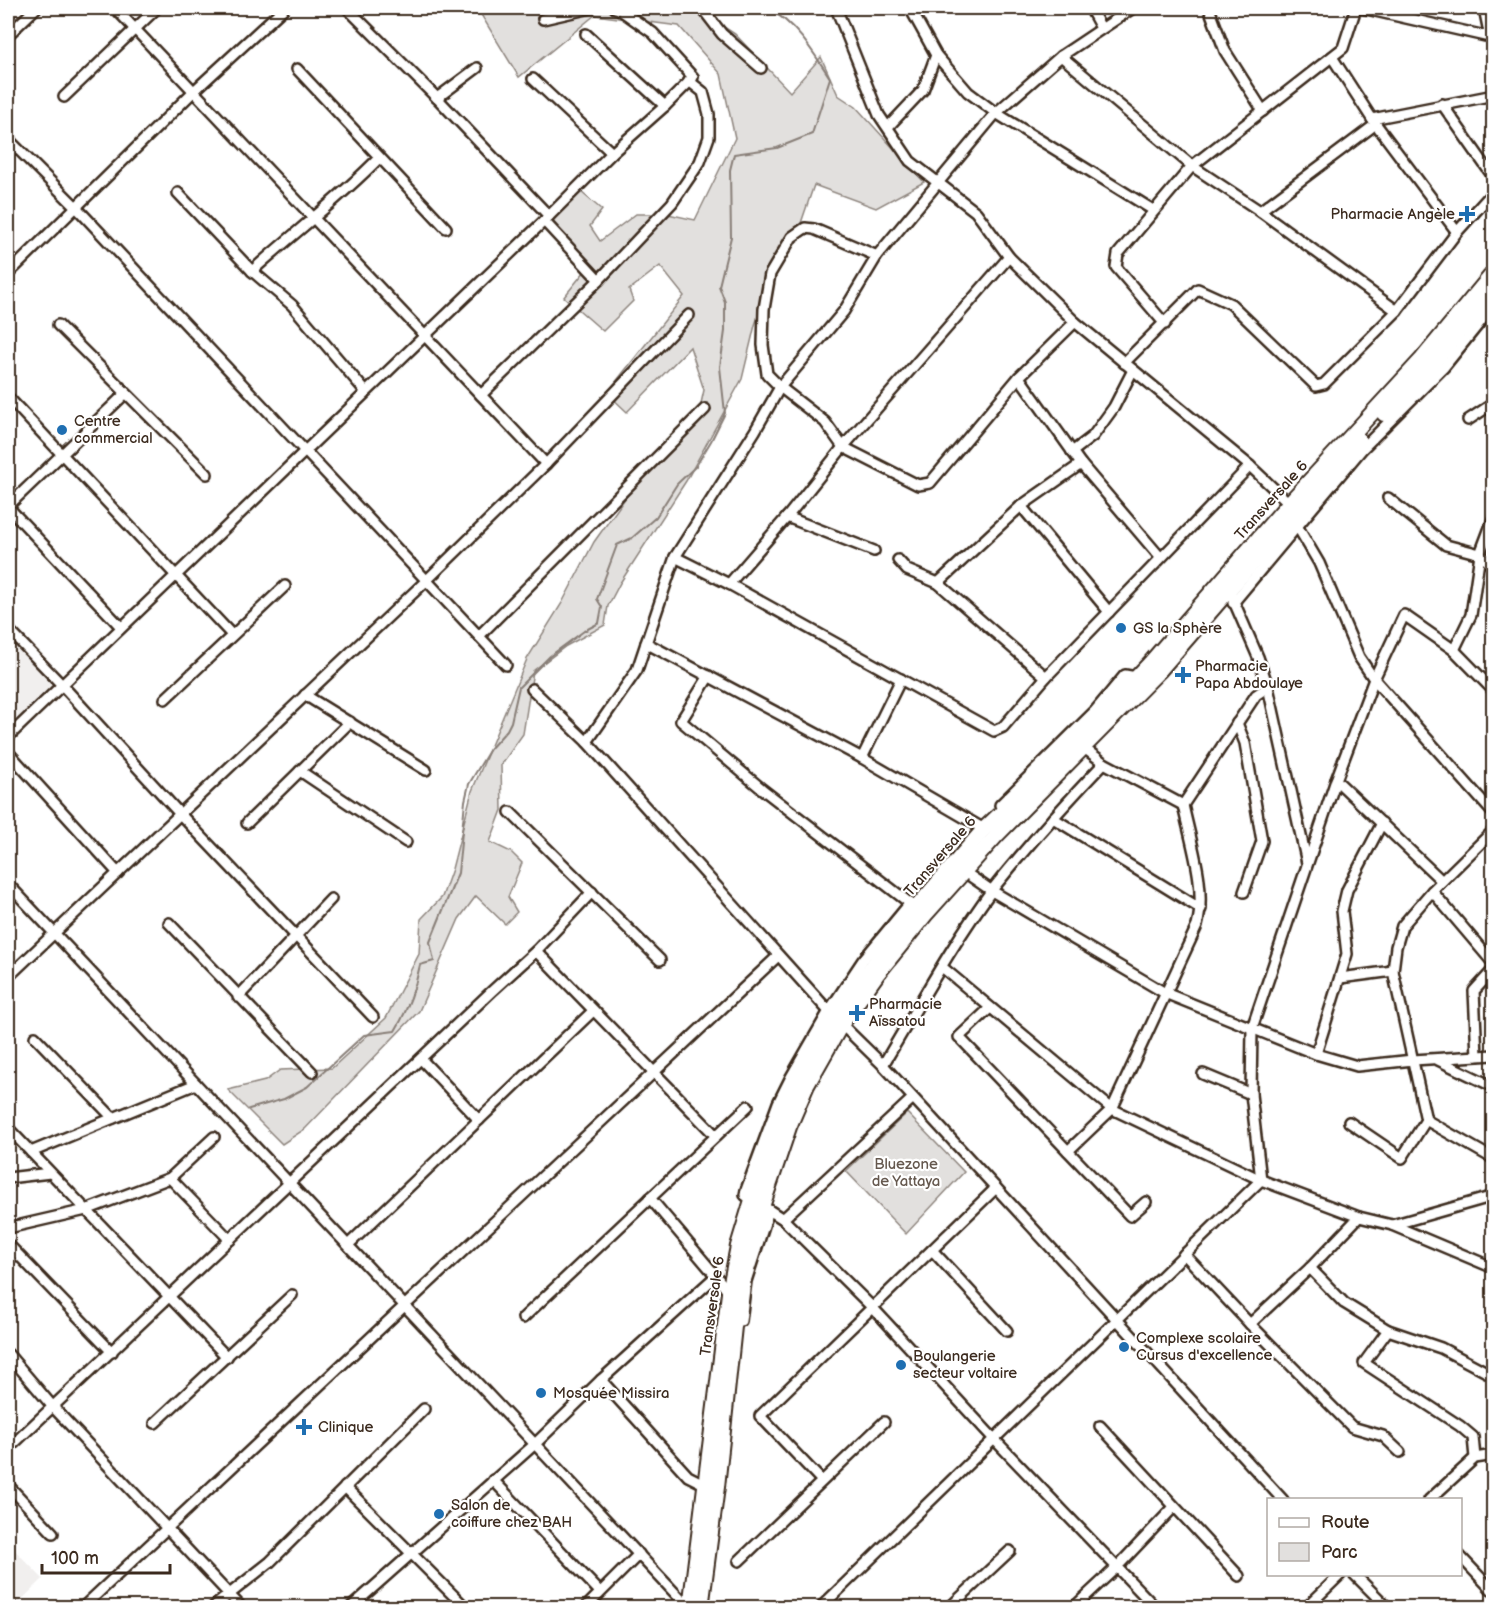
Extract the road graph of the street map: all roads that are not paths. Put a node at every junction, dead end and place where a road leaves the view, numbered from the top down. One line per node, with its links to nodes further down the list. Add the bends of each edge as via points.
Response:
1 (36, 8): 22 (street)
2 (115, 8): 20 (street)
3 (157, 8): 20 (street)
4 (284, 8): 32 (street)
5 (346, 8): 35 (street)
6 (591, 8): 18 (street)
7 (615, 8): 31 (street, via 653,33 693,77)
8 (702, 8): 28 (street, via 722,34)
9 (836, 8): 41 (street, via 879,114)
10 (910, 8): 24 (street)
11 (1090, 8): 19 (street)
12 (1133, 8): 19 (street)
13 (1209, 8): 38 (street, via 1225,51)
14 (1356, 8): 26 (street, via 1343,48)
15 (1362, 8): 17 (street)
16 (1484, 8): 23 (street)
17 (1384, 10): 23 (street)
18 (543, 19)
19 (1101, 28): 25 (street)
20 (135, 29): 32 (street); 34 (street)
21 (586, 34): 37 (street)
22 (8, 35)
23 (1492, 37)
24 (936, 55): 39 (street, via 968,92); 41 (street, via 922,90)
25 (1061, 56): 39 (street); 45 (street)
26 (1332, 57): 38 (street); 40 (street)
27 (477, 68): 35 (street)
28 (761, 68)
29 (297, 69): 44 (street)
30 (533, 79): 43 (street)
31 (689, 81): 37 (street); 62 (street, via 702,92 709,114 709,137 700,162 672,203)
32 (194, 91): 50 (street); 53 (street)
33 (1494, 95): 36 (street)
34 (64, 97)
35 (437, 98): 54 (street)
36 (1442, 104): 40 (street); 46 (street)
37 (665, 106): 43 (street)
38 (1263, 111): 45 (street)
39 (996, 113): 47 (street); 51 (street)
40 (1374, 121): 52 (street); 56 (street)
41 (888, 127): 47 (street, via 910,161)
42 (8, 139): 50 (street)
43 (612, 153): 54 (street)
44 (379, 158): 53 (street, via 349,189); 55 (street)
45 (1192, 165): 51 (street); 52 (street)
46 (1494, 178)
47 (938, 182): 57 (street); 58 (street, via 976,212)
48 (1494, 191): 56 (street)
49 (178, 193): 59 (street)
50 (76, 207): 61 (street); 82 (street)
51 (1153, 210): 67 (street, via 1118,254 1116,267)
52 (1260, 211): 64 (street)
53 (313, 217): 59 (street); 69 (street)
54 (546, 218): 62 (street); 69 (street)
55 (446, 228)
56 (1457, 232): 64 (street)
57 (877, 256): 73 (street, via 844,311); 73 (street, via 814,229 805,228 792,237 770,274 764,309 767,374)
58 (1009, 257): 66 (street); 81 (street)
59 (252, 271): 74 (street, via 292,305)
60 (1494, 272): 92 (main road, Transversale 6)
61 (8, 274)
62 (598, 280): 76 (street)
63 (1492, 298): 92 (main road, Transversale 6, via 1416,388)
64 (1397, 311): 67 (street, via 1324,384 1316,386 1231,304 1198,289)
65 (689, 315): 85 (street)
66 (1075, 322): 70 (street); 72 (street)
67 (1165, 324): 70 (street)
68 (58, 325): 75 (street)
69 (425, 335): 74 (street); 76 (street)
70 (1124, 363): 71 (street)
71 (1132, 370): 83 (street, via 1114,407 1093,436); 87 (street)
72 (1019, 377): 81 (street, via 930,483 918,485); 83 (street)
73 (780, 387): 81 (street, via 825,422); 97 (street)
74 (366, 392): 82 (street)
75 (125, 394): 84 (street); 88 (street)
76 (482, 395): 85 (street)
77 (8, 397): 84 (street)
78 (1494, 403): 80 (street)
79 (705, 409): 111 (street)
80 (1468, 420)
81 (843, 447): 93 (street)
82 (305, 450): 101 (street); 102 (street)
83 (1072, 452): 86 (street)
84 (62, 455): 91 (street); 101 (street)
85 (546, 464): 102 (street)
86 (1081, 464): 90 (street); 98 (street)
87 (1250, 466): 92 (street); 98 (street)
88 (207, 474)
89 (1388, 498): 96 (street, via 1446,545)
90 (1022, 506): 103 (street); 107 (street)
91 (8, 507): 108 (street)
92 (1293, 515): 106 (main road, Transversale 6); 118 (street, via 1359,657); 129 (main road, Transversale 6)
93 (787, 517): 95 (street); 104 (street)
94 (1494, 517): 96 (street)
95 (873, 551)
96 (1480, 554): 100 (street); 113 (street, via 1471,615)
97 (675, 557): 104 (street); 112 (street)
98 (1160, 557): 107 (street)
99 (898, 560): 103 (street, via 907,570)
100 (1494, 567)
101 (176, 573): 108 (street); 110 (street)
102 (427, 580): 111 (street); 123 (street)
103 (938, 583): 116 (street)
104 (729, 584): 117 (street)
105 (285, 586): 110 (street)
106 (1232, 596): 120 (street); 129 (main road, Transversale 6, via 1159,671)
107 (1109, 612): 116 (street)
108 (121, 627): 119 (street)
109 (8, 629): 119 (street)
110 (232, 635): 124 (street)
111 (479, 636): 114 (street)
112 (646, 643): 115 (street); 128 (street, via 637,670)
113 (1454, 650): 118 (street, via 1404,615); 122 (street)
114 (506, 664)
115 (709, 676): 131 (street); 156 (street, via 681,721)
116 (1046, 677): 117 (street, via 1003,727 994,731)
117 (901, 679): 131 (street)
118 (1374, 679): 135 (street); 139 (street)
119 (62, 685): 127 (street); 138 (street)
120 (1268, 687): 126 (street, via 1256,695); 146 (street)
121 (532, 689): 128 (street)
122 (1494, 691)
123 (305, 695): 125 (street); 138 (street)
124 (165, 699)
125 (350, 722): 133 (street); 134 (street)
126 (1237, 723): 136 (street); 154 (street, via 1245,743 1262,841)
127 (8, 737)
128 (586, 742): 162 (street)
129 (1072, 746): 132 (street); 143 (main road, Transversale 6); 147 (main road, Transversale 6)
130 (8, 753): 148 (street)
131 (862, 758): 143 (street)
132 (1104, 763): 136 (street); 140 (street)
133 (426, 770)
134 (300, 771): 141 (street); 145 (street)
135 (1336, 780): 142 (street); 146 (street)
136 (1184, 805): 157 (street, via 1201,890)
137 (510, 812): 153 (street)
138 (180, 814): 148 (street); 160 (street)
139 (1494, 814)
140 (1053, 818): 151 (street); 157 (street)
141 (247, 823)
142 (1382, 823): 149 (street); 169 (street, via 1347,890 1342,911 1347,954)
143 (982, 827): 156 (main road, Transversale 6)
144 (1494, 830): 149 (street)
145 (406, 842)
146 (1308, 865): 176 (street)
147 (963, 871): 151 (street); 175 (main road, Transversale 6)
148 (118, 873): 159 (street)
149 (1442, 881): 152 (street)
150 (8, 884): 159 (street)
151 (992, 891): 165 (street); 170 (street)
152 (1432, 891): 164 (street); 167 (street, via 1402,926)
153 (592, 892): 161 (street); 163 (street)
154 (1244, 892)
155 (331, 899): 160 (street)
156 (913, 905): 175 (main road, Transversale 6)
157 (1201, 909): 170 (street, via 1197,926)
158 (169, 923): 171 (street)
159 (54, 934): 168 (street); 188 (street)
160 (295, 936): 171 (street); 174 (street)
161 (536, 951): 173 (street); 181 (street)
162 (778, 956): 175 (street); 186 (street)
163 (660, 960)
164 (1494, 964)
165 (942, 967): 172 (street); 184 (street)
166 (1494, 969): 180 (street, via 1474,992)
167 (1393, 971): 169 (street); 183 (street)
168 (8, 977)
169 (1340, 978): 178 (street)
170 (1165, 993): 176 (street); 193 (street)
171 (238, 997): 185 (street)
172 (990, 1008): 193 (street); 201 (street, via 959,1037)
173 (593, 1011): 186 (street); 195 (street)
174 (373, 1017)
175 (835, 1018): 184 (street); 213 (main road, Transversale 6); 213 (main road, Transversale 6, via 782,1105)
176 (1252, 1028): 178 (street); 190 (street)
177 (35, 1037): 194 (street)
178 (1316, 1054): 183 (street, via 1357,1066)
179 (1494, 1055): 180 (street)
180 (1477, 1056): 182 (street)
181 (421, 1059): 195 (street); 208 (street)
182 (1436, 1059): 183 (street); 189 (street)
183 (1413, 1060): 196 (street)
184 (883, 1065): 191 (street)
185 (312, 1072)
186 (654, 1073): 199 (street); 230 (street)
187 (1203, 1074): 190 (street)
188 (196, 1084): 194 (street); 208 (street)
189 (1494, 1087)
190 (1251, 1094): 207 (street)
191 (913, 1098): 209 (street); 216 (street)
192 (748, 1106): 199 (street)
193 (1112, 1109): 201 (street); 207 (street)
194 (113, 1118): 202 (street)
195 (479, 1120): 221 (street)
196 (1426, 1120): 197 (street, via 1402,1158); 203 (street)
197 (1349, 1122)
198 (8, 1128): 202 (street)
199 (716, 1136): 211 (street)
200 (214, 1137): 206 (street)
201 (1068, 1151): 212 (street, via 1130,1216)
202 (31, 1152): 204 (street)
203 (1494, 1158)
204 (50, 1173): 205 (street); 214 (street)
205 (8, 1178)
206 (170, 1178): 214 (street); 219 (street)
207 (1261, 1180): 215 (street); 223 (street)
208 (290, 1184): 219 (street); 221 (street)
209 (996, 1188): 222 (street); 233 (street)
210 (1494, 1197): 217 (street)
211 (650, 1198): 226 (street); 232 (street)
212 (1146, 1202)
213 (761, 1205): 216 (street); 227 (main road, Transversale 6, via 738,1246); 284 (main road, Transversale 6, via 737,1298)
214 (86, 1210): 218 (street); 229 (street)
215 (1359, 1217): 217 (street); 224 (street)
216 (783, 1219): 231 (street)
217 (1392, 1226): 225 (street)
218 (8, 1228)
219 (230, 1240): 229 (street)
220 (8, 1244): 237 (street)
221 (348, 1245): 230 (street)
222 (932, 1250): 231 (street); 236 (street)
223 (1185, 1254): 233 (street); 234 (street)
224 (1310, 1268): 234 (street); 235 (street, via 1344,1303)
225 (1494, 1269)
226 (717, 1276): 227 (street); 241 (street)
227 (729, 1293): 256 (main road, Transversale 6)
228 (292, 1295): 239 (street)
229 (169, 1297): 237 (street); 239 (street)
230 (405, 1306): 248 (street); 261 (street)
231 (873, 1308): 247 (street); 254 (street, via 760,1416)
232 (523, 1318)
233 (1117, 1319): 247 (street); 258 (street)
234 (1250, 1324): 250 (street, via 1352,1427 1383,1436)
235 (1388, 1330): 240 (street, via 1441,1348); 252 (street, via 1364,1363 1473,1437)
236 (1007, 1331)
237 (111, 1352): 242 (street)
238 (8, 1353): 242 (street)
239 (227, 1357): 245 (street)
240 (1494, 1376)
241 (601, 1380): 248 (street); 256 (street, via 688,1476)
242 (53, 1407): 249 (street); 261 (street)
243 (424, 1409): 257 (street)
244 (884, 1422): 254 (street)
245 (155, 1423)
246 (1100, 1426): 260 (street)
247 (993, 1438): 268 (street); 285 (street)
248 (535, 1444): 253 (street); 265 (street)
249 (8, 1449)
250 (1400, 1452)
251 (1494, 1455): 252 (street)
252 (1475, 1458): 259 (street)
253 (493, 1480): 264 (street); 272 (street)
254 (821, 1480): 267 (street)
255 (8, 1485): 262 (street)
256 (706, 1485): 283 (main road, Transversale 6)
257 (345, 1487): 264 (street); 274 (street, via 270,1562)
258 (1281, 1498)
259 (1431, 1498)
260 (1174, 1507): 268 (street); 269 (street)
261 (167, 1528): 274 (street); 278 (street)
262 (53, 1533)
263 (1010, 1551): 286 (street)
264 (412, 1553): 276 (street); 281 (street)
265 (639, 1554): 272 (street); 283 (street)
266 (1462, 1557): 273 (street)
267 (739, 1561)
268 (1117, 1567): 287 (street); 288 (street)
269 (1239, 1576)
270 (1340, 1576): 289 (street)
271 (1355, 1576): 290 (street)
272 (600, 1592): 282 (street)
273 (1494, 1592)
274 (229, 1593): 279 (street); 280 (street)
275 (8, 1600): 277 (street)
276 (351, 1607)
277 (11, 1608)
278 (82, 1608)
279 (212, 1608)
280 (242, 1608)
281 (466, 1608)
282 (585, 1608)
283 (689, 1608)
284 (701, 1608)
285 (820, 1608)
286 (949, 1608)
287 (1073, 1608)
288 (1156, 1608)
289 (1306, 1608)
290 (1388, 1608)

